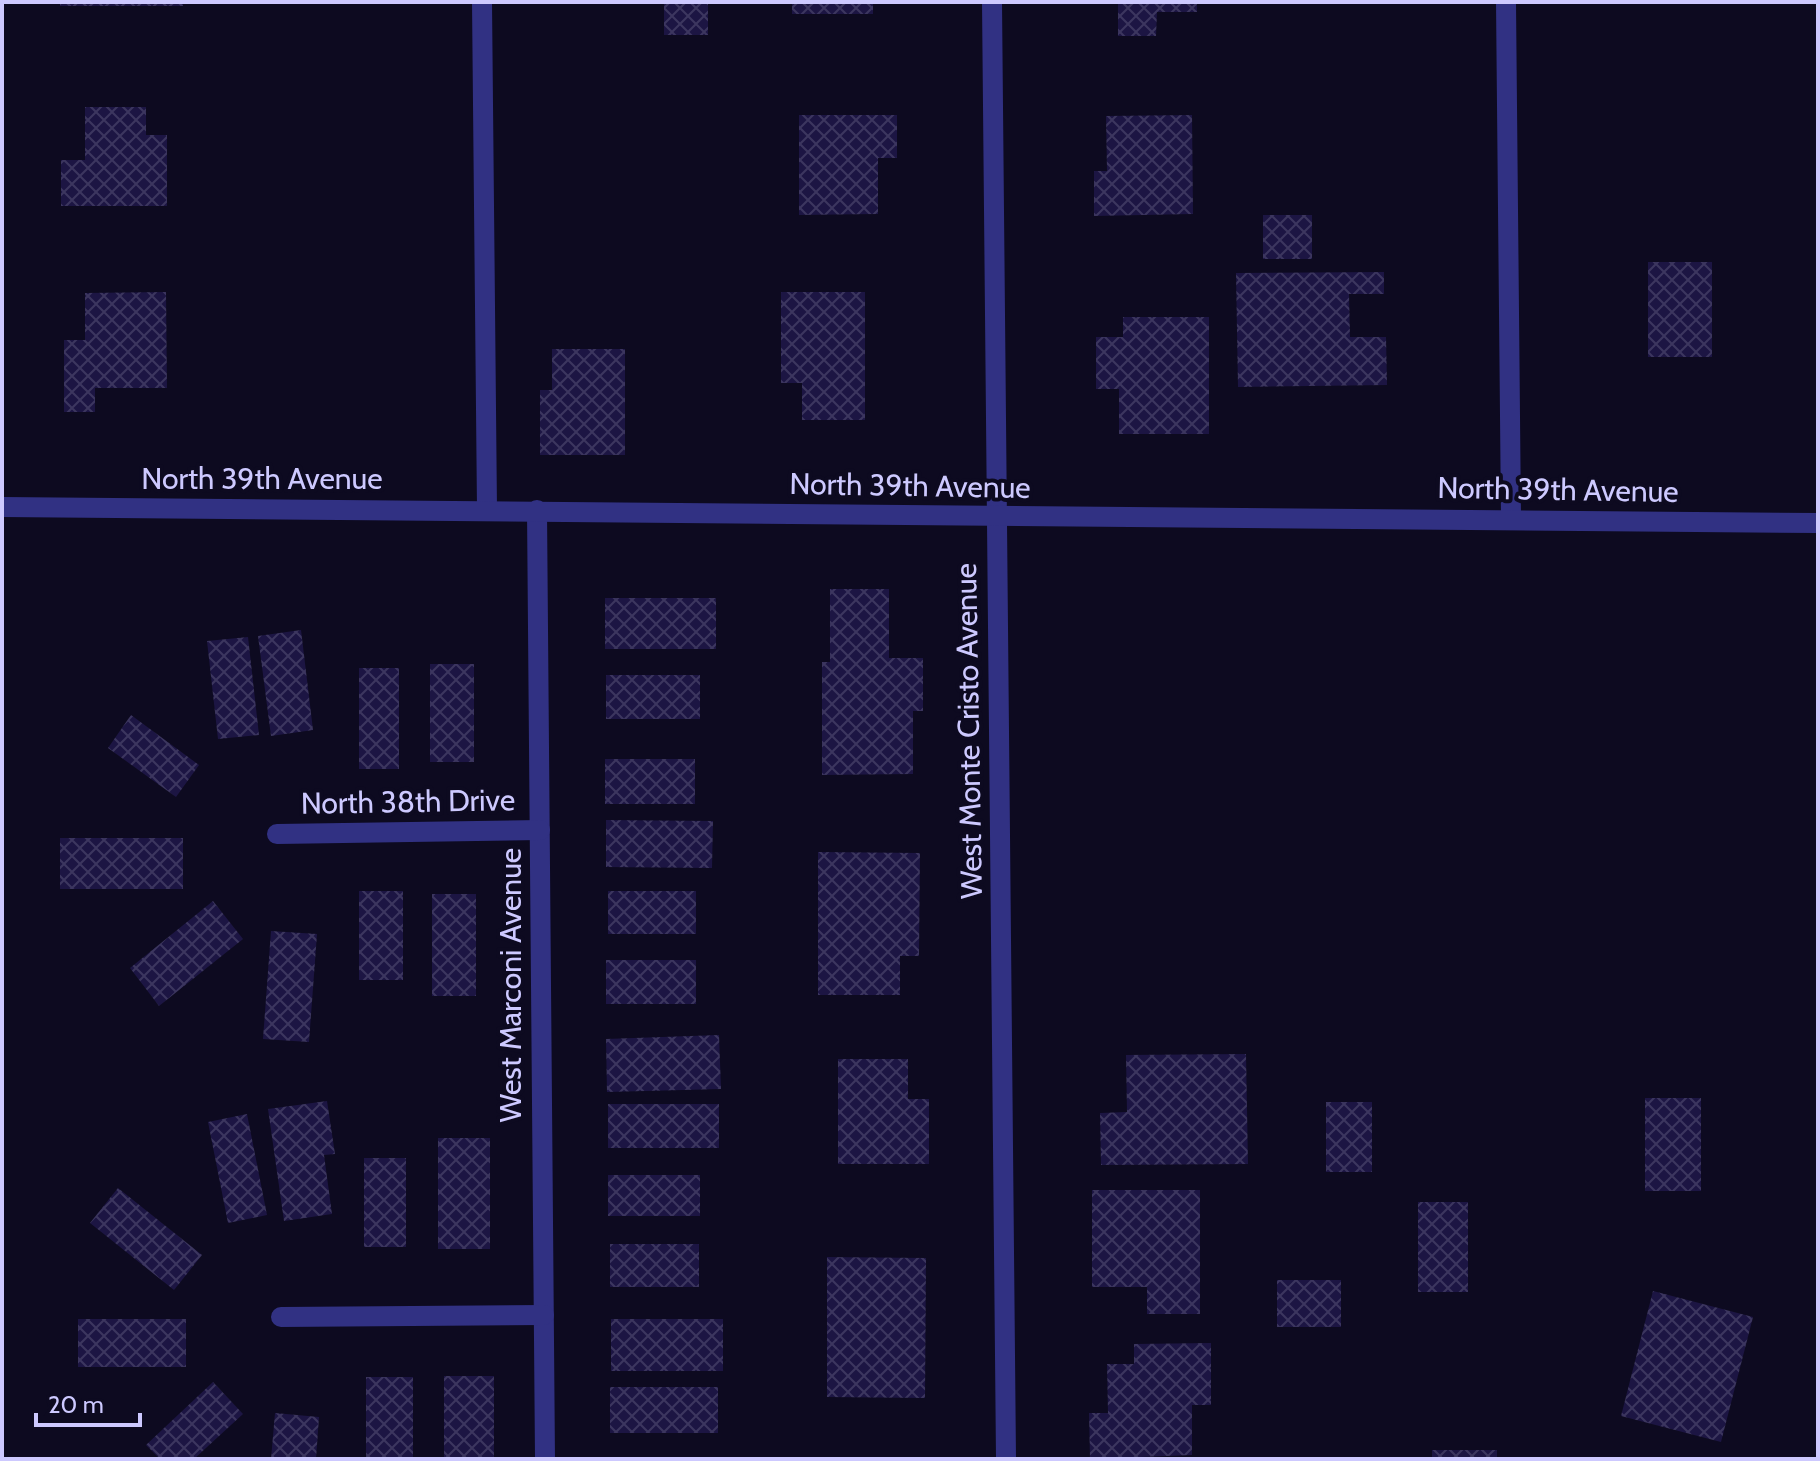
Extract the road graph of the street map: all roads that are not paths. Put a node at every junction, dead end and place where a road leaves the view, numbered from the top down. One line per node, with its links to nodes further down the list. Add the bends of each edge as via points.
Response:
1 (482, 2): 5 (street)
2 (992, 2): 7 (street, West Monte Cristo Avenue)
3 (1506, 2): 8 (street)
4 (2, 507): 5 (street, North 39th Avenue)
5 (487, 510): 6 (street, North 39th Avenue)
6 (537, 510): 7 (street, North 39th Avenue); 10 (street, West Marconi Avenue)
7 (997, 517): 8 (street, North 39th Avenue); 15 (street, West Monte Cristo Avenue)
8 (1511, 519): 9 (street, North 39th Avenue)
9 (1818, 523)
10 (540, 830): 11 (street, North 38th Drive); 12 (street, West Marconi Avenue)
11 (277, 834)
12 (544, 1315): 13 (street); 14 (street, West Marconi Avenue)
13 (281, 1317)
14 (545, 1459)
15 (1006, 1459)

